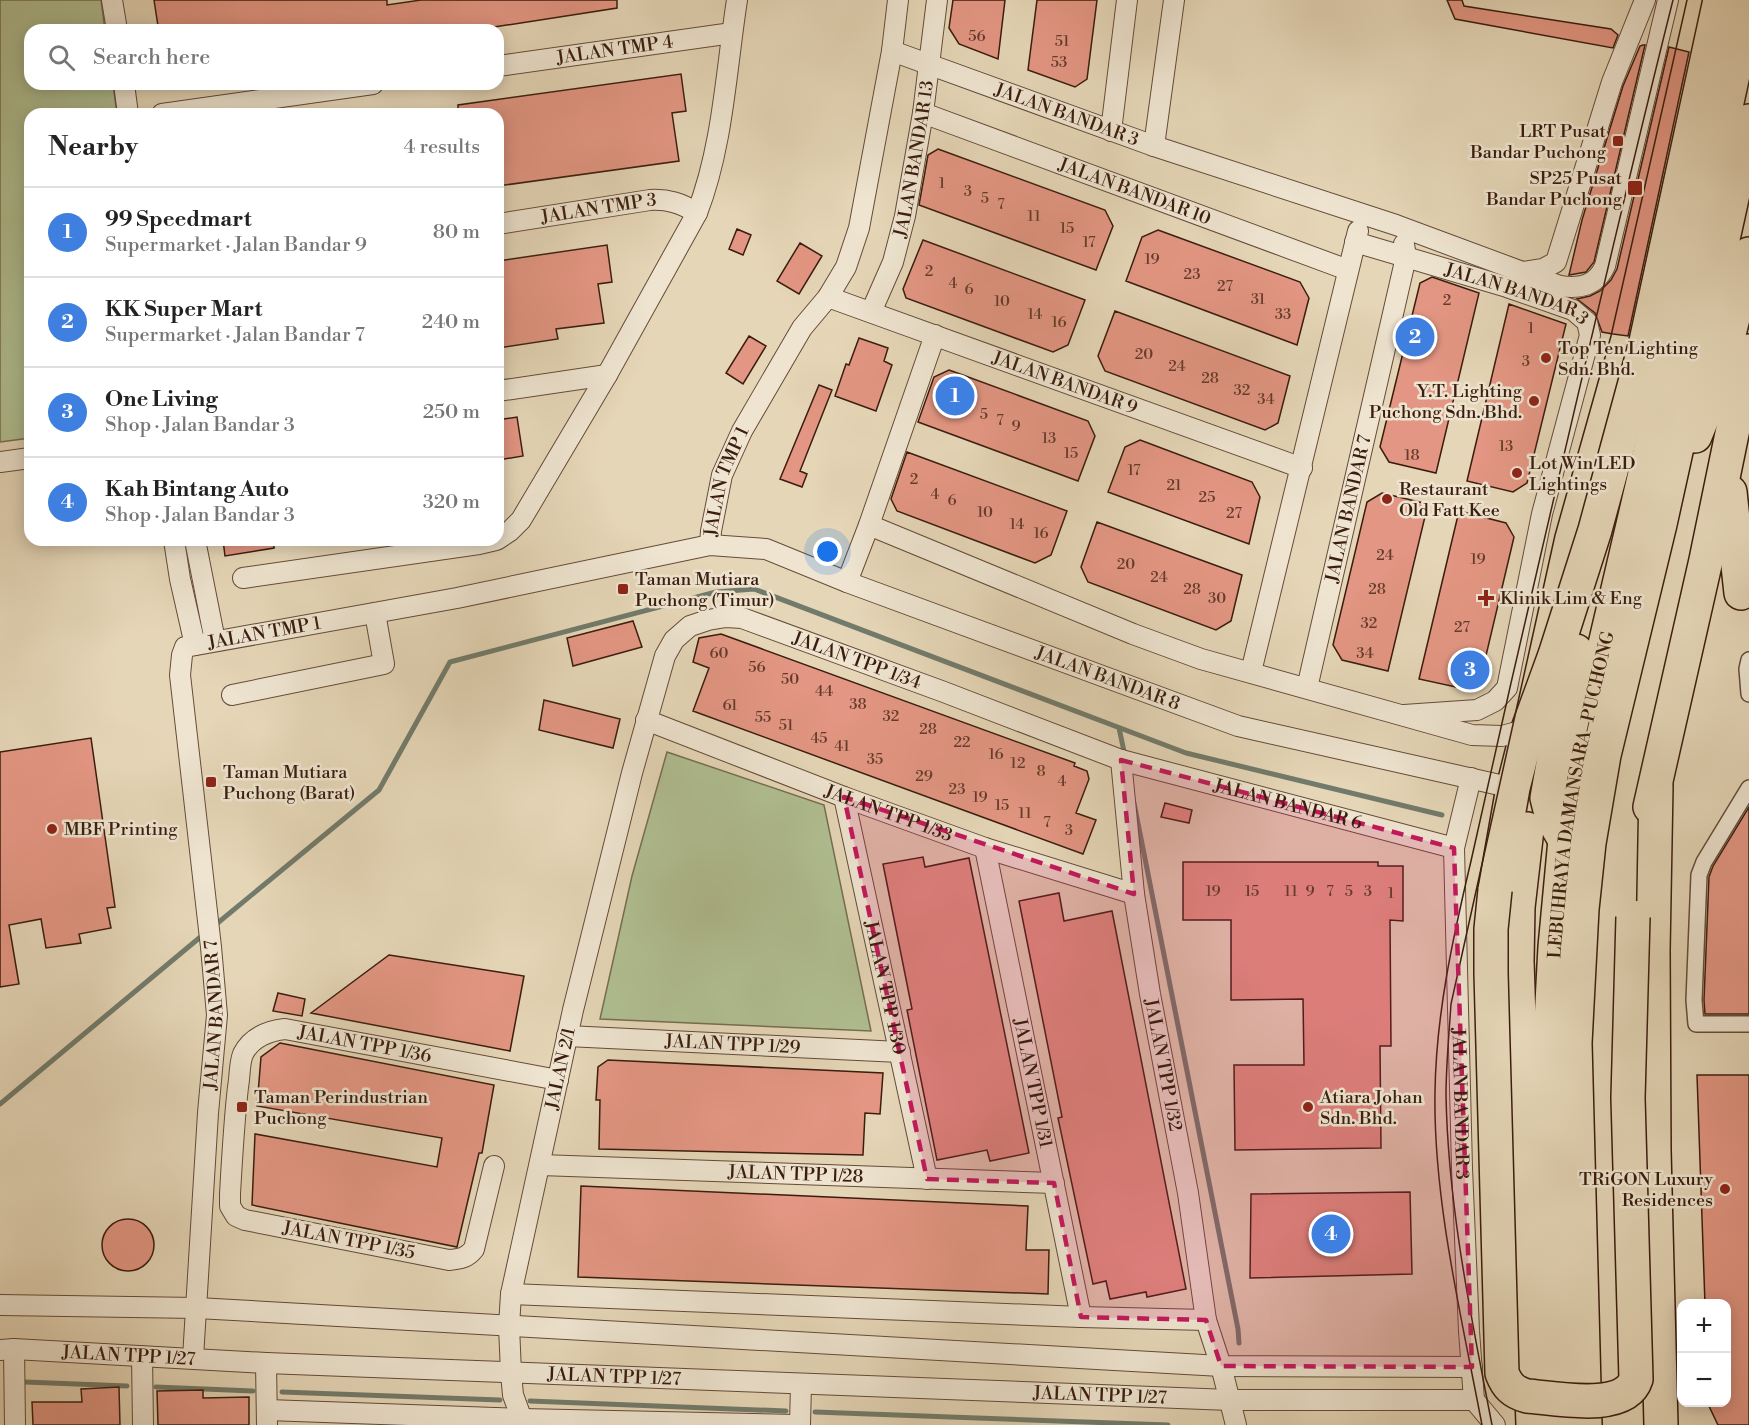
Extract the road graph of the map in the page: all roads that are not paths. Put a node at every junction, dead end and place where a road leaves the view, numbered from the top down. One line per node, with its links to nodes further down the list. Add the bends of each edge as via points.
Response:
1 (112, 0): 11 (street)
2 (737, 0): 12 (street)
3 (898, 0): 13 (street, JALAN TMP 1)
4 (937, 0): 14 (street, JALAN BANDAR 13)
5 (1127, 0): 22 (street)
6 (1174, 0): 23 (street)
7 (1645, 0): 32 (street, via 1612,82 1556,262)
8 (1668, 0): 32 (street, JALAN BANDAR 3, via 1601,274 1584,287 1560,286)
9 (1720, 0): 46 (highway, via 1645,346)
10 (1749, 1): 74 (highway, LEBUHRAYA DAMANSARA–PUCHONG, via 1578,760)
11 (116, 24)
12 (732, 33): 15 (street, JALAN TMP 4); 24 (street, via 714,154)
13 (892, 51): 14 (street, JALAN BANDAR 3); 33 (street, JALAN TMP 1, via 859,228 846,267)
14 (929, 64): 20 (street, JALAN BANDAR 13); 22 (street, JALAN BANDAR 3)
15 (504, 65)
16 (125, 90): 18 (street)
17 (331, 90): 19 (street)
18 (127, 108)
19 (204, 108)
20 (923, 113): 31 (street, JALAN BANDAR 10); 34 (street, JALAN BANDAR 13, via 893,262)
21 (1749, 121): 44 (highway, LEBUHRAYA DAMANSARA–PUCHONG)
22 (1111, 130): 23 (street, JALAN BANDAR 3)
23 (1154, 146): 25 (street, JALAN BANDAR 3)
24 (697, 213): 26 (street, JALAN TMP 3, via 664,199); 37 (street)
25 (1363, 215): 27 (street, JALAN BANDAR 3); 28 (street)
26 (504, 224)
27 (1396, 225): 30 (street, JALAN BANDAR 7); 32 (street, JALAN BANDAR 3)
28 (1355, 242): 30 (street, JALAN BANDAR 3); 31 (street)
29 (1749, 254): 44 (highway, via 1717,382)
30 (1406, 257): 62 (street, JALAN BANDAR 7); 65 (street, JALAN BANDAR 3, via 1573,310 1587,322 1590,335 1542,514 1507,688 1495,701 1477,710)
31 (1348, 270): 42 (street)
32 (1523, 272)
33 (828, 297): 34 (street, JALAN BANDAR 9); 48 (street, JALAN TMP 1, via 802,328 742,430 723,475)
34 (871, 312): 35 (street, JALAN BANDAR 9)
35 (935, 335): 42 (street, JALAN BANDAR 9); 45 (street)
36 (1749, 351): 52 (highway)
37 (607, 375): 38 (street); 47 (street, via 521,520)
38 (504, 390)
39 (1749, 406): 43 (highway)
40 (24, 459): 41 (street)
41 (0, 462)
42 (1302, 468): 61 (street)
43 (1730, 492): 52 (highway); 55 (highway)
44 (1660, 524): 116 (highway, LEBUHRAYA DAMANSARA–PUCHONG, via 1604,755 1582,909 1575,1042)
45 (869, 525): 54 (street); 61 (street, via 1133,634)
46 (1595, 530): 59 (highway); 74 (highway, via 1585,618 1566,690 1547,798 1555,825)
47 (504, 535)
48 (710, 545): 54 (street, JALAN BANDAR 8, via 766,549); 56 (street, JALAN TMP 1)
49 (175, 546): 58 (street)
50 (196, 546): 57 (street)
51 (465, 546): 53 (street)
52 (1706, 560): 70 (highway)
53 (243, 578)
54 (847, 582): 69 (street, JALAN BANDAR 8, via 1238,726)
55 (1742, 593)
56 (375, 613): 57 (street, JALAN TMP 1); 64 (street, via 384,664)
57 (215, 641): 58 (street, JALAN TMP 1)
58 (195, 645): 91 (street, JALAN BANDAR 7, via 184,647 180,675 217,1015)
59 (1555, 655): 67 (highway); 114 (highway, via 1530,804 1516,939)
60 (1749, 660): 63 (street)
61 (1251, 672): 62 (street)
62 (1307, 688): 65 (street)
63 (1749, 694)
64 (232, 695)
65 (1404, 715): 67 (street, via 1486,737)
66 (646, 720): 68 (street, JALAN TPP 1/34, via 664,656 674,640 690,626 708,620 742,618); 73 (street, JALAN TPP 1/33); 80 (street, JALAN 2/1)
67 (1528, 729): 71 (highway)
68 (1121, 760): 76 (street, JALAN BANDAR 6); 78 (street, JALAN TPP 1/32)
69 (1470, 778): 71 (street, JALAN BANDAR 8); 76 (street, JALAN BANDAR 3)
70 (1656, 786): 71 (highway, bridge, via 1641,839 1633,917 1628,1098 1636,1379 1628,1392 1600,1401 1527,1396 1510,1388 1502,1373 1491,929); 83 (highway)
71 (1513, 788)
72 (1749, 788): 79 (street, via 1699,875 1694,1000 1696,1024)
73 (844, 797): 75 (street, JALAN TPP 1/33); 81 (street, JALAN TPP 1/30)
74 (1565, 840): 115 (highway, LEBUHRAYA DAMANSARA–PUCHONG, via 1549,1059)
75 (985, 848): 78 (street, JALAN TPP 1/33); 88 (street, JALAN TPP 1/31)
76 (1454, 848): 100 (street, JALAN BANDAR 3)
77 (1671, 873): 83 (highway, via 1665,951 1665,1081)
78 (1134, 894): 93 (street, JALAN TPP 1/32, via 1188,1193)
79 (1749, 1024)
80 (567, 1036): 81 (street, JALAN TPP 1/29); 82 (street, JALAN 2/1)
81 (900, 1052): 87 (street, JALAN TPP 1/30)
82 (558, 1080): 84 (street, JALAN TPP 1/36, via 285,1029 271,1030 258,1037 242,1056); 85 (street, JALAN 2/1)
83 (1654, 1107): 117 (highway)
84 (234, 1118): 86 (street, JALAN TPP 1/35, via 230,1194 236,1216 449,1260 468,1257 474,1249)
85 (540, 1165): 87 (street, JALAN TPP 1/28); 89 (street, JALAN 2/1)
86 (494, 1166)
87 (927, 1179): 88 (street, JALAN TPP 1/28)
88 (1054, 1183): 92 (street, JALAN TPP 1/31)
89 (512, 1294): 92 (street); 94 (street, JALAN 2/1)
90 (0, 1305): 91 (street, JALAN TPP 1/27)
91 (197, 1308): 94 (street, JALAN TPP 1/27); 97 (street, JALAN BANDAR 7)
92 (1081, 1317): 93 (street)
93 (1206, 1320): 99 (street, JALAN TPP 1/32)
94 (509, 1326): 99 (street, JALAN TPP 1/27); 101 (street, JALAN 2/1)
95 (7, 1350): 96 (street, JALAN TPP 1/27); 108 (street)
96 (142, 1356): 97 (street, JALAN TPP 1/27); 109 (street)
97 (193, 1358): 98 (street, JALAN TPP 1/27)
98 (266, 1363): 101 (street, JALAN TPP 1/27); 105 (street)
99 (1221, 1366): 100 (street, JALAN TPP 1/27); 103 (street, JALAN TPP 1/32)
100 (1472, 1367): 104 (street, JALAN BANDAR 3)
101 (511, 1373): 102 (street, JALAN TPP 1/27); 106 (street, JALAN 2/1, via 513,1395)
102 (801, 1384): 103 (street, JALAN TPP 1/27); 111 (street)
103 (1230, 1400): 104 (street, JALAN TPP 1/27); 112 (street, JALAN TPP 1/32)
104 (1474, 1400): 113 (street)
105 (267, 1417): 106 (street)
106 (523, 1422): 107 (street)
107 (674, 1424): 110 (street)
108 (15, 1425)
109 (143, 1425)
110 (796, 1425)
111 (800, 1425)
112 (1236, 1425)
113 (1495, 1425)
114 (1533, 1425)
115 (1563, 1425)
116 (1585, 1425)
117 (1661, 1425)

